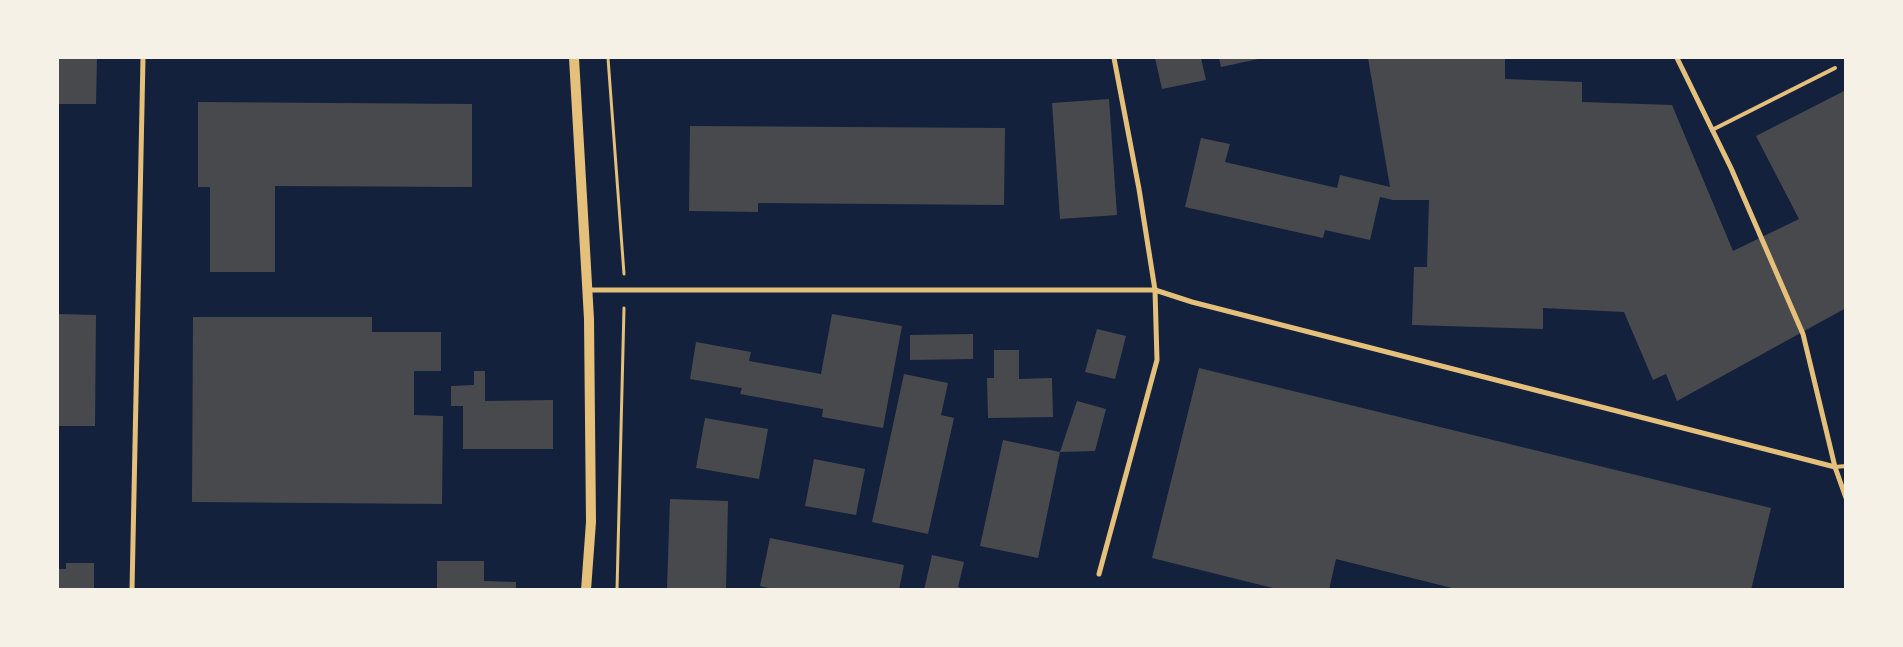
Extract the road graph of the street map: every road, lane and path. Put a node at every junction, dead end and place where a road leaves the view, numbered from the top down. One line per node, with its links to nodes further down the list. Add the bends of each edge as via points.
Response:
1 (142, 58): 15 (street)
2 (574, 58): 9 (main road)
3 (608, 58): 8 (path)
4 (1114, 58): 10 (street, via 1140,189)
5 (1677, 58): 7 (street)
6 (1835, 68): 7 (lane)
7 (1712, 130): 12 (street, via 1803,334)
8 (625, 289): 9 (street); 10 (street); 17 (path)
9 (587, 290): 16 (main road, via 591,522)
10 (1155, 290): 12 (street); 14 (street, via 1157,360)
11 (1846, 466): 12 (lane)
12 (1835, 467): 13 (street)
13 (1846, 498)
14 (1099, 574)
15 (132, 590)
16 (586, 590)
17 (617, 590)

